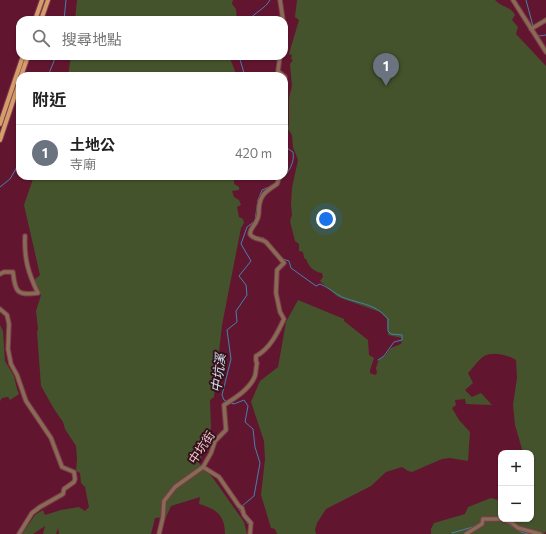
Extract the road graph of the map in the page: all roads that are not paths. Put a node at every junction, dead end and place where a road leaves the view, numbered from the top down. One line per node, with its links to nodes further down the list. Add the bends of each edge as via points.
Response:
1 (42, 0): 5 (main road)
2 (48, 0): 6 (main road)
3 (280, 0): 7 (street)
4 (513, 0): 9 (street)
5 (36, 16)
6 (42, 16)
7 (282, 16)
8 (546, 20): 9 (street)
9 (533, 28): 10 (street)
10 (546, 52)
11 (22, 60): 14 (main road)
12 (27, 60): 15 (main road)
13 (279, 60): 16 (street)
14 (18, 72)
15 (22, 72)
16 (279, 72)
17 (16, 80): 19 (main road)
18 (16, 89): 19 (main road)
19 (9, 104): 20 (main road); 21 (main road)
20 (0, 124)
21 (0, 140)
22 (278, 180): 26 (street, 中坑街, via 262,196 257,221 250,231 253,238 266,242 284,263 278,270 276,293 284,319 279,331 256,356 255,376 241,393 224,405 226,430 215,441)
23 (25, 236): 24 (street, via 24,253 29,276 38,293 24,295 15,287 12,272)
24 (0, 274)
25 (0, 309): 29 (street, via 7,315 11,364 24,395 51,438 62,467 74,472 75,479 64,489 63,494 32,513)
26 (203, 467): 30 (street, 中坑街, via 175,487 164,500); 31 (street, via 219,477 241,507 251,523)
27 (498, 519): 32 (street, via 483,520 482,524)
28 (510, 522): 33 (street, via 518,528)
29 (19, 534)
30 (159, 534)
31 (250, 534)
32 (466, 534)
33 (540, 534)

